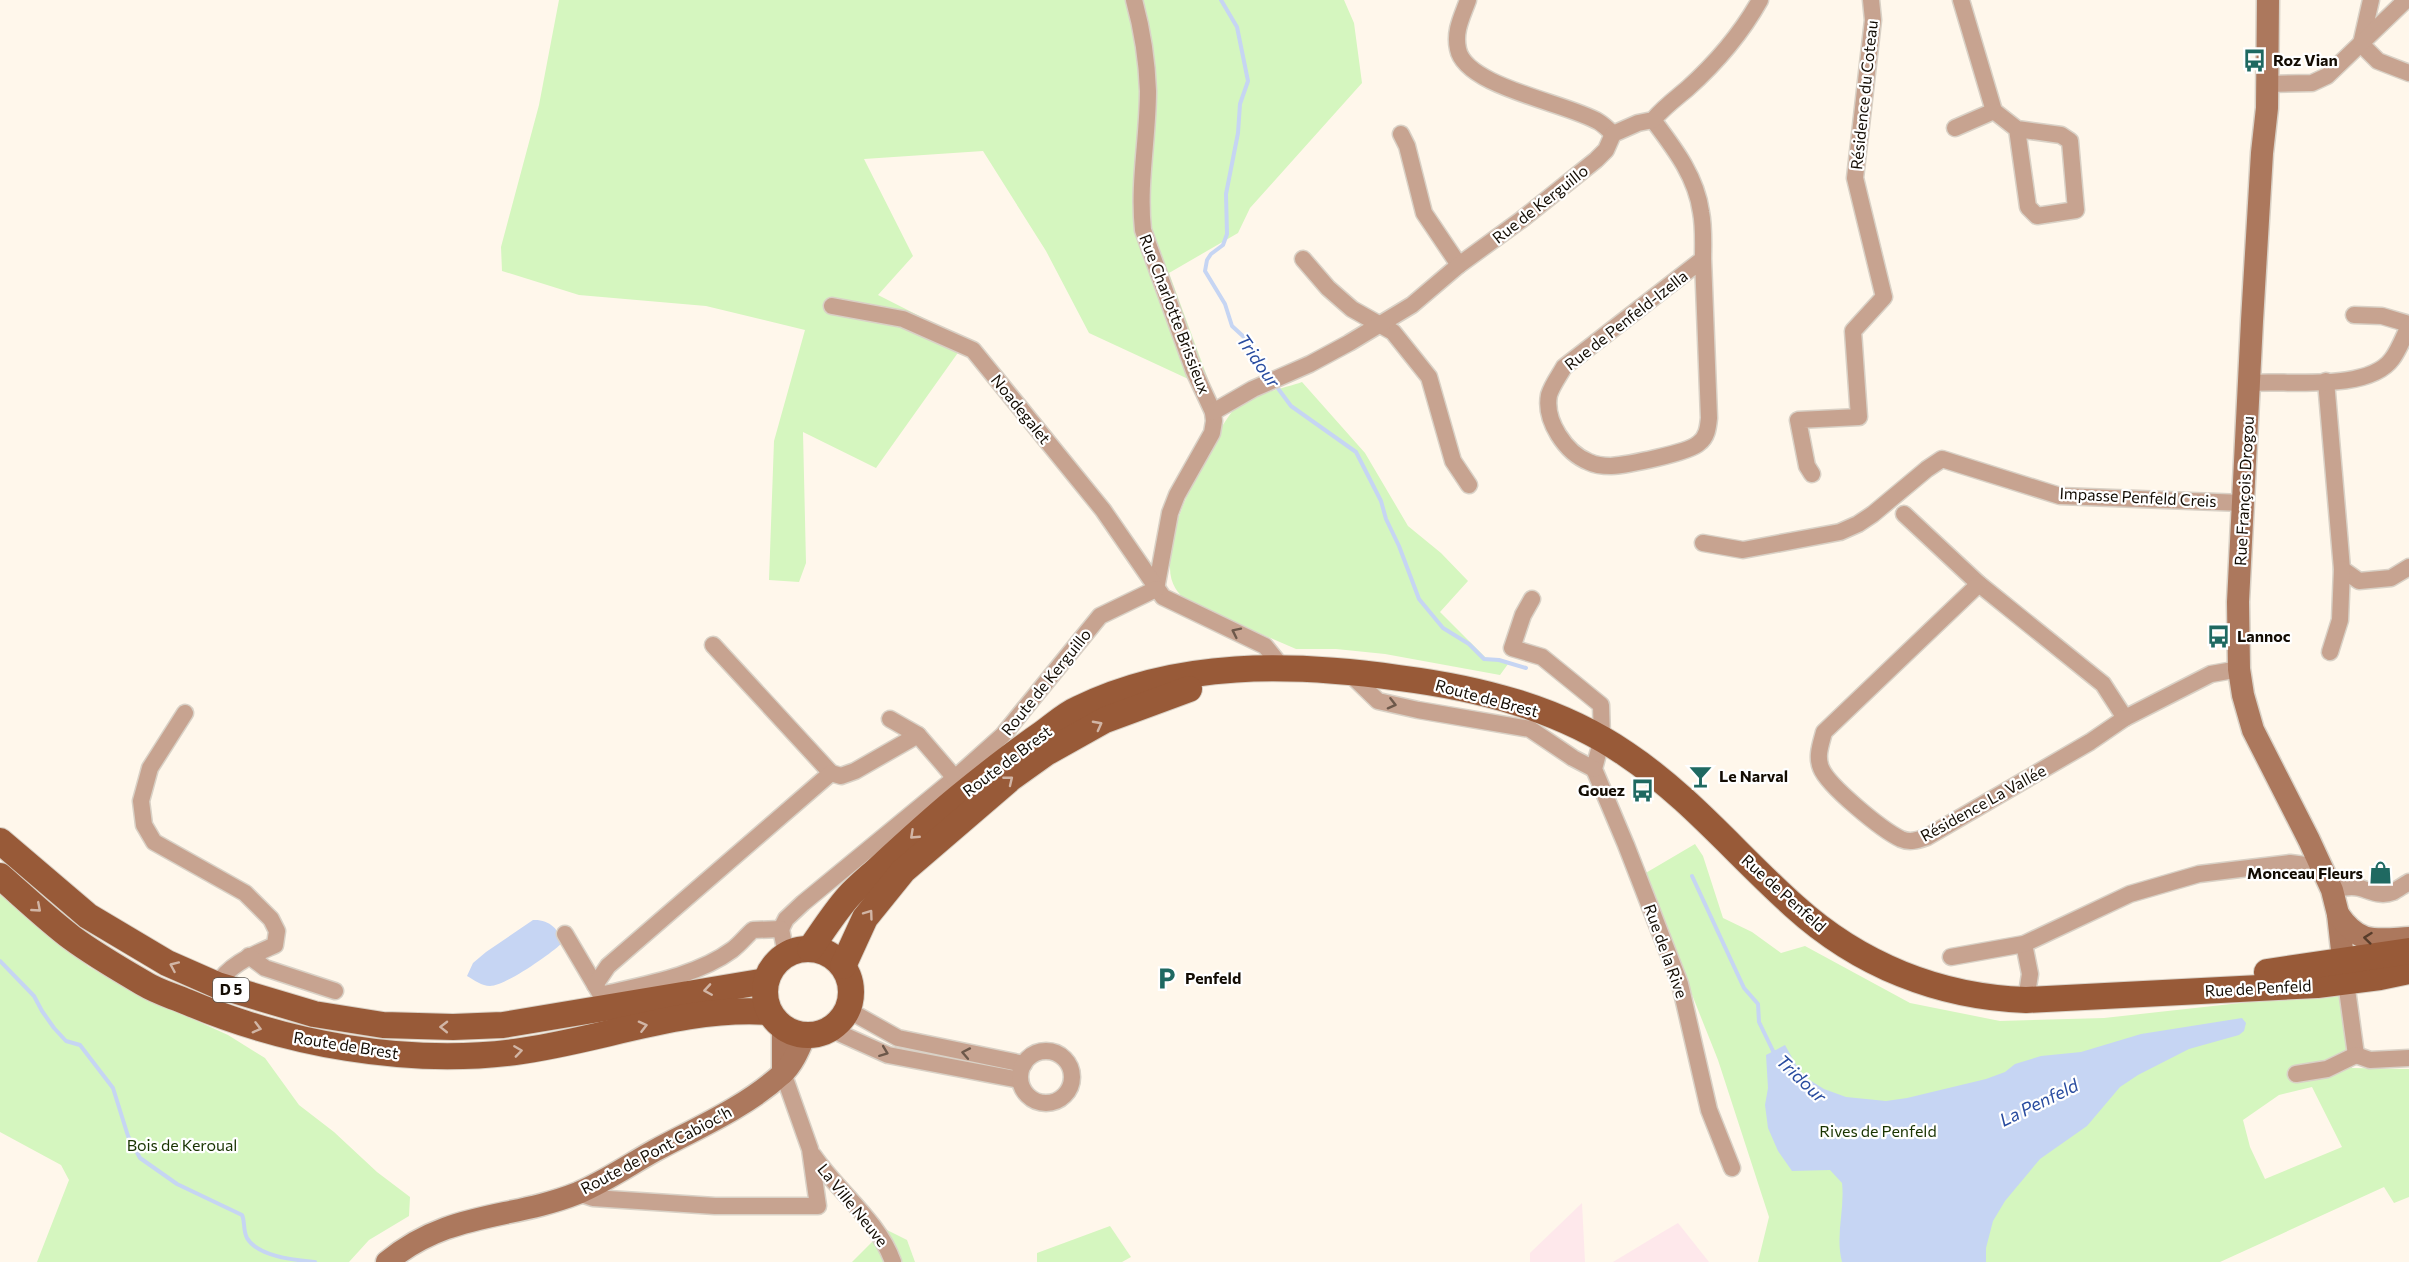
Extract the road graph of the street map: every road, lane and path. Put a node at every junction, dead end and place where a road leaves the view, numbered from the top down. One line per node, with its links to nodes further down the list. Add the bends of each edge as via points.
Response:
1 (1134, 0): 27 (street, Rue Charlotte Brissieux, via 1148,92 1141,174 1143,230 1194,371)
2 (1468, 0): 17 (street, via 1456,31 1464,63 1479,76 1589,117)
3 (1760, 0): 13 (street, via 1747,24 1719,57)
4 (1871, 0): 28 (street, Résidence du Coteau, via 1873,20 1855,178 1884,297 1852,331 1859,417 1798,420)
5 (1961, 0): 12 (street)
6 (2268, 0): 11 (street, Rue François Drogou)
7 (2371, 0): 9 (street)
8 (2406, 0): 9 (street)
9 (2361, 44): 10 (street, via 2378,61); 11 (street, via 2327,75 2312,83)
10 (2409, 73)
11 (2268, 84): 26 (street, Rue François Drogou)
12 (1994, 111): 14 (street); 15 (street)
13 (1653, 120): 17 (street); 18 (street, Rue de Penfeld-Izella, via 1683,161 1694,187 1701,212)
14 (1955, 128)
15 (2017, 129): 15 (street, via 2061,135 2070,141 2076,210 2037,216 2028,207)
16 (1401, 134): 20 (street, via 1424,213)
17 (1613, 134): 20 (street, Rue de Kerguillo, via 1596,160)
18 (1703, 259): 18 (street, Rue de Penfeld-Izella, via 1564,367 1556,380 1549,397 1558,436 1588,462 1623,465 1684,451 1699,444 1707,433)
19 (1303, 260): 23 (street, via 1352,309)
20 (1459, 265): 23 (street, Rue de Kerguillo, via 1412,305)
21 (832, 306): 36 (street, Noadegalet, via 903,319 973,350 1103,510)
22 (2354, 315): 24 (street, via 2382,316)
23 (1380, 324): 27 (street, Rue de Kerguillo); 29 (street, via 1393,332 1429,377 1453,461)
24 (2409, 325): 25 (street, via 2392,360 2372,375)
25 (2326, 381): 26 (street); 34 (street)
26 (2250, 383): 30 (street, Rue François Drogou)
27 (1213, 412): 36 (street, via 1212,433 1170,513)
28 (1812, 474)
29 (1468, 484)
30 (2243, 503): 32 (street, Impasse Penfeld Creis, via 2060,496 1942,459 1873,514 1840,531 1743,550); 41 (street, Rue François Drogou)
31 (1904, 514): 35 (street)
32 (1704, 543)
33 (2409, 567): 34 (street, via 2391,578 2359,581)
34 (2342, 569): 39 (street, via 2340,620)
35 (1979, 584): 44 (street, via 2103,684); 44 (street, Résidence La Vallée, via 1824,732 1818,754 1829,782 1879,824 1913,842 2090,742)
36 (1156, 589): 40 (street, one-way to 36, via 1265,646 1163,597); 50 (street, Route de Kerguillo, via 1100,616 1016,721)
37 (1532, 599): 47 (street, via 1512,648 1542,657 1601,705)
38 (713, 645): 49 (street)
39 (2330, 652)
40 (1270, 668): 42 (main road, Route de Brest); 62 (main road, Route de Brest, one-way to 62, via 1215,671 1162,680 1076,709 1004,760 925,825 847,897); 65 (main road, Route de Brest, one-way to 40, via 865,918 903,871 1046,753 1115,716 1173,694)
41 (2239, 669): 44 (street, Résidence La Vallée, via 2211,674); 52 (street, Rue François Drogou, via 2253,730)
42 (1346, 671): 47 (main road, Route de Brest, via 1422,681 1504,699); 48 (street, one-way to 48, via 1378,701 1530,729)
43 (185, 713): 63 (street, via 150,768 141,801 144,825 153,842 245,893 271,919 277,930 275,945)
44 (2125, 718)
45 (890, 719): 46 (street)
46 (918, 735): 49 (street, via 855,771 841,776); 50 (street)
47 (1602, 738): 48 (street); 72 (main road, Rue de Penfeld, via 1667,783 1828,934 1868,958 1943,989 1988,998)
48 (1594, 769): 82 (street, Rue de la Rive, via 1680,984 1709,1110)
49 (831, 773): 70 (street, via 608,966)
50 (955, 778): 57 (street, Route de Kerguillo, via 803,903)
51 (0, 841): 69 (main road, Route de Brest / D 5, one-way to 51, via 167,963 88,916)
52 (2322, 867): 55 (street, Rue François Drogou); 60 (street, via 2290,863 2199,874 2130,894)
53 (0, 876): 74 (main road, Route de Brest / D 5, one-way to 74, via 73,939 148,986)
54 (2409, 882): 55 (street, via 2385,894 2347,886)
55 (2332, 890): 56 (street, Rue François Drogou)
56 (2338, 914): 59 (street, one-way to 56, via 2358,937); 67 (street, Rue François Drogou)
57 (781, 929): 62 (street); 70 (street, via 753,930 732,950 699,968 654,983 601,994)
58 (565, 934): 70 (street)
59 (2409, 938)
60 (2024, 944): 64 (street); 72 (street, via 2030,974)
61 (2409, 951): 67 (main road)
62 (798, 952): 65 (main road, via 822,951); 68 (main road, via 773,966)
63 (249, 956): 69 (street, via 223,975); 71 (street, via 265,968)
64 (1951, 957)
65 (843, 966): 73 (main road, via 850,980)
66 (2409, 970): 67 (main road)
67 (2345, 972): 72 (main road, Rue de Penfeld, via 2317,985); 77 (street)
68 (766, 981): 69 (main road, Route de Brest / D 5, one-way to 69, via 503,1024 453,1027 383,1025 314,1014); 75 (main road, via 765,997)
69 (217, 985): 74 (street)
70 (595, 985)
71 (335, 991)
72 (2026, 1000)
73 (848, 1010): 76 (main road); 76 (street, one-way to 73, via 888,1055 1022,1072 897,1038)
74 (225, 1019): 75 (main road, Route de Brest / D 5, one-way to 75, via 334,1046 385,1053 459,1055 514,1052 703,1015 750,1011)
75 (786, 1025): 76 (main road, via 818,1034); 79 (street)
76 (830, 1029)
77 (2356, 1055): 78 (street, via 2370,1060); 80 (street, via 2327,1069)
78 (2409, 1058)
79 (783, 1073): 81 (street); 83 (street, Route de Pont Cabioc'h, via 751,1098)
80 (2296, 1074)
81 (810, 1149): 83 (street, via 818,1206 715,1206 592,1198); 85 (street, La Ville Neuve, via 826,1175 877,1231)
82 (1732, 1168)
83 (578, 1193): 84 (street, Route de Pont Cabioc'h, via 460,1222 434,1232)
84 (387, 1262)
85 (893, 1262)

